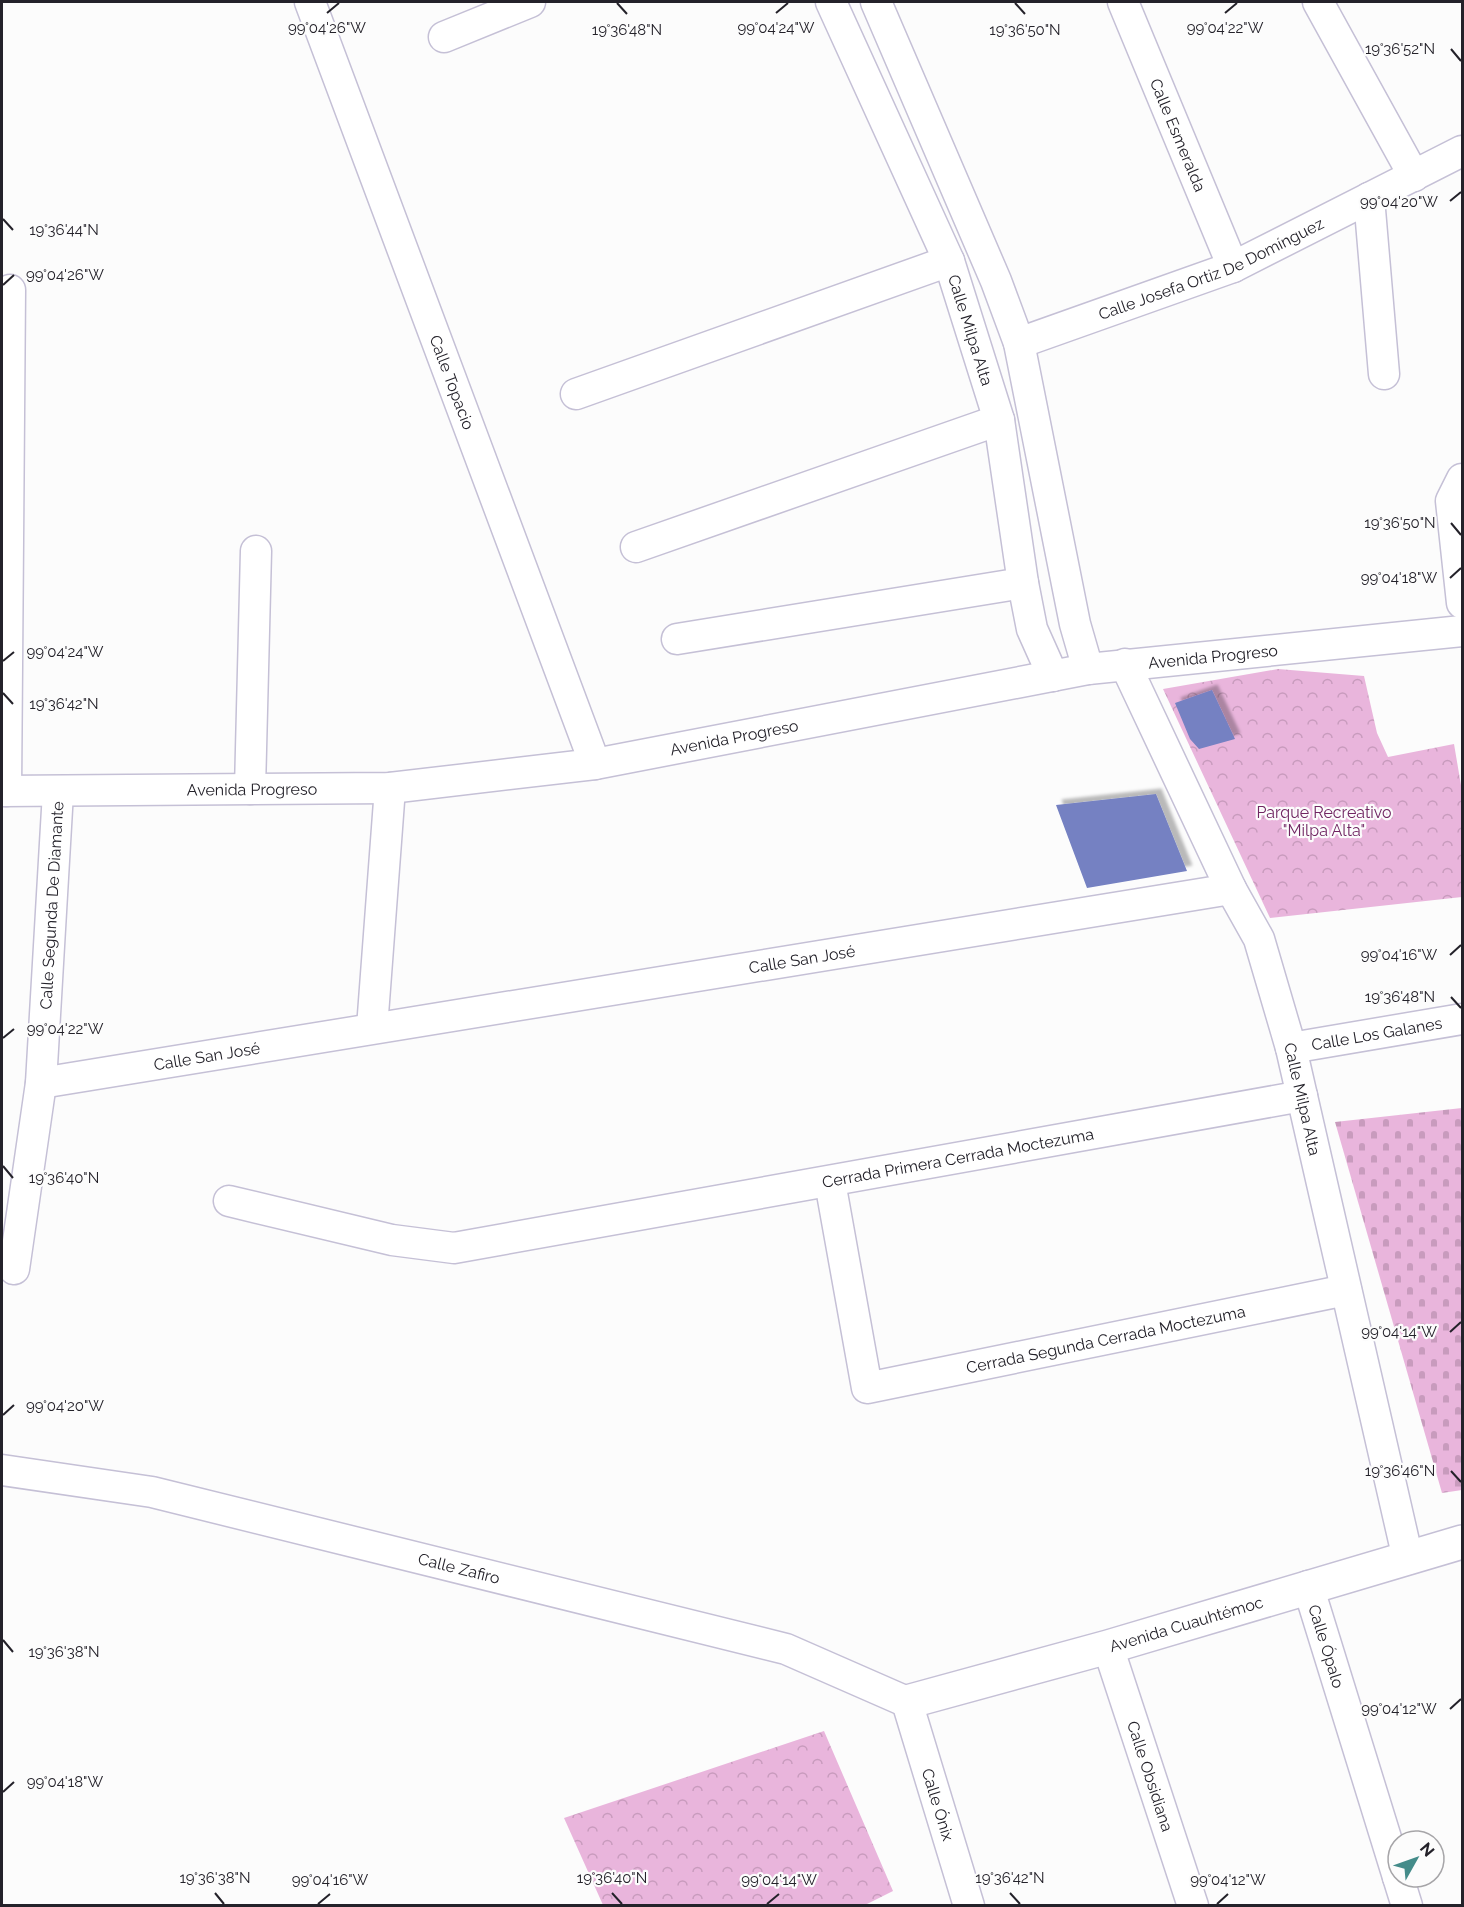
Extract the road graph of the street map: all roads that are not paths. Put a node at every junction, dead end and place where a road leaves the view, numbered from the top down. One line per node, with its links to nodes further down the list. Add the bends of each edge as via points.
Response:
1 (310, 2): 28 (street, Calle Topacio)
2 (530, 2): 7 (street)
3 (831, 2): 11 (street, Calle Milpa Alta)
4 (876, 2): 14 (street)
5 (1123, 2): 12 (street, Calle Esmeralda)
6 (1318, 2): 9 (street)
7 (444, 37)
8 (1462, 151): 9 (street, Calle Josefa Ortiz De Domínguez)
9 (1414, 176): 10 (street, Calle Josefa Ortiz De Domínguez)
10 (1369, 198): 12 (street, Calle Josefa Ortiz De Domínguez); 15 (street)
11 (949, 261): 16 (street); 17 (street, Calle Milpa Alta)
12 (1233, 267): 14 (street, Calle Josefa Ortiz De Domínguez)
13 (10, 290): 31 (street)
14 (1019, 343): 26 (street, via 1075,624)
15 (1384, 374)
16 (576, 394)
17 (999, 420): 19 (street); 21 (street, Calle Milpa Alta)
18 (1462, 479): 22 (street, via 1451,501)
19 (636, 547)
20 (256, 551): 30 (street)
21 (1023, 583): 24 (street); 27 (street, Calle Milpa Alta, via 1032,629)
22 (1462, 603)
23 (1462, 631): 25 (street, Avenida Progreso)
24 (677, 639)
25 (1125, 664): 26 (street, Avenida Progreso); 33 (street, Calle Milpa Alta)
26 (1088, 669): 27 (street, Avenida Progreso)
27 (1053, 676): 28 (street, Avenida Progreso)
28 (595, 764): 29 (street, Avenida Progreso)
29 (390, 788): 30 (street, Avenida Progreso); 35 (street)
30 (250, 789): 32 (street, Avenida Progreso)
31 (4, 791): 32 (street, Avenida Progreso)
32 (58, 792): 37 (street, Calle Segunda De Diamante)
33 (1231, 888): 35 (street, Calle San José); 36 (street, Calle Milpa Alta, via 1259,939)
34 (1462, 1019): 36 (street, Calle Los Galanes)
35 (372, 1029): 37 (street, Calle San José)
36 (1291, 1048): 38 (street, Calle Milpa Alta)
37 (40, 1083): 41 (street, Calle Segunda De Diamante)
38 (1302, 1096): 39 (street, Cerrada Primera Cerrada Moctezuma); 42 (street, Calle Milpa Alta)
39 (830, 1182): 40 (street, Cerrada Primera Cerrada Moctezuma, via 454,1248 392,1240); 42 (street, Cerrada Segunda Cerrada Moctezuma, via 867,1388)
40 (229, 1201)
41 (14, 1269)
42 (1346, 1290): 45 (street, Calle Milpa Alta)
43 (2, 1470): 48 (street, Calle Zafiro, via 152,1492 786,1649)
44 (1462, 1542): 45 (main road, Avenida Cuauhtémoc)
45 (1408, 1559): 46 (main road, Avenida Cuauhtémoc)
46 (1308, 1586): 47 (main road, Avenida Cuauhtémoc); 49 (street, Calle Ópalo)
47 (1108, 1647): 48 (main road, Avenida Cuauhtémoc); 52 (street, Calle Obsidiana)
48 (907, 1702): 51 (street, Calle Ónix)
49 (1386, 1838)
50 (1402, 1889): 53 (street, Calle Ópalo)
51 (969, 1905)
52 (1193, 1905)
53 (1407, 1905)

